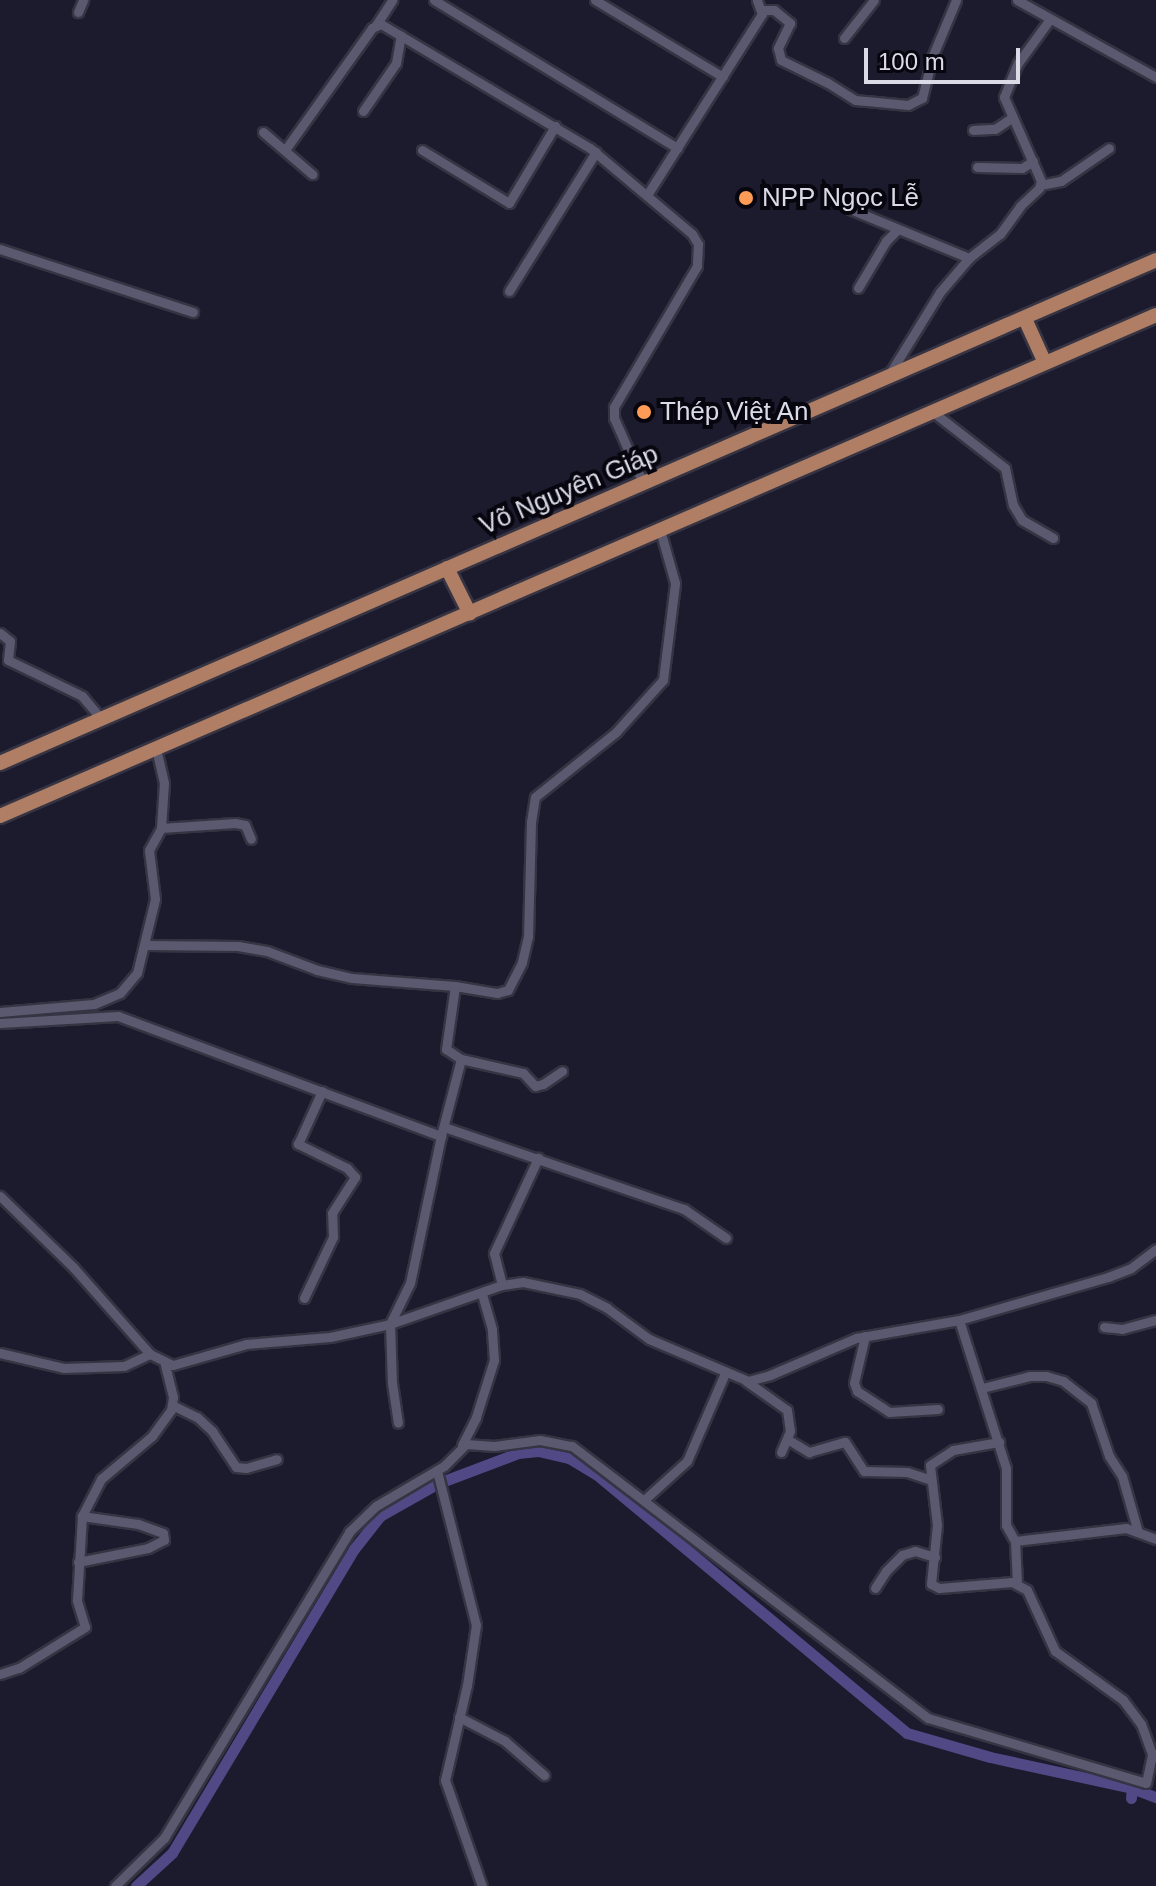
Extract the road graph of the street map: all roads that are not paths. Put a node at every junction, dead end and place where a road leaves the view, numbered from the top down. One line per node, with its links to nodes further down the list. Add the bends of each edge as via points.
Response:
1 (83, 0): 10 (street)
2 (392, 0): 12 (street)
3 (434, 0): 22 (street)
4 (595, 0): 15 (street)
5 (874, 0): 14 (street)
6 (956, 0): 9 (street, via 922,98 908,105 855,100 781,60 778,48 790,23)
7 (1017, 0): 8 (street)
8 (1030, 3): 11 (street)
9 (760, 5): 15 (street)
10 (78, 12)
11 (1050, 19): 16 (street); 18 (street, via 1011,79 1004,97)
12 (376, 25): 13 (street); 24 (street)
13 (401, 35): 17 (street, via 396,63); 19 (street)
14 (844, 38)
15 (723, 77): 22 (street)
16 (1156, 77)
17 (363, 111)
18 (1010, 119): 20 (street, via 995,129); 27 (street)
19 (555, 126): 25 (street, via 509,203); 26 (street)
20 (973, 130)
21 (263, 132): 24 (street)
22 (677, 148): 31 (street)
23 (1109, 148): 30 (street, via 1054,185)
24 (285, 150): 29 (street)
25 (422, 150)
26 (596, 152): 31 (street); 38 (street)
27 (1033, 161): 28 (street, via 1022,168); 30 (street)
28 (977, 167)
29 (312, 174)
30 (1040, 185): 35 (street, via 1000,234)
31 (647, 195): 45 (street, via 692,234 700,256 614,407)
32 (850, 209): 33 (street)
33 (897, 230): 35 (street); 37 (street)
34 (0, 249): 39 (street)
35 (969, 258): 43 (street, via 940,292)
36 (1156, 260): 41 (main road, Võ Nguyên Giáp)
37 (858, 288)
38 (509, 291)
39 (193, 312)
40 (1156, 315): 42 (main road)
41 (1025, 319): 42 (main road); 43 (main road, Võ Nguyên Giáp)
42 (1045, 363): 44 (main road)
43 (885, 380): 45 (main road, Võ Nguyên Giáp)
44 (933, 412): 46 (main road); 47 (street, via 1005,468 1022,520)
45 (643, 483): 48 (main road, Võ Nguyên Giáp)
46 (660, 530): 49 (main road); 58 (street, via 675,583 663,680 616,732 535,797 528,937 508,990)
47 (1053, 538)
48 (447, 568): 49 (main road); 51 (main road, Võ Nguyên Giáp)
49 (470, 614): 52 (main road)
50 (0, 633): 51 (street, via 10,641 8,660 77,693)
51 (101, 719): 53 (main road, Võ Nguyên Giáp)
52 (156, 748): 54 (main road); 55 (street, via 164,783)
53 (0, 763)
54 (0, 816)
55 (161, 828): 56 (street, via 235,823 245,825); 57 (street, via 149,850 156,888)
56 (251, 839)
57 (147, 945): 58 (street, via 238,946 352,978); 59 (street, via 129,986 109,999 70,1008)
58 (455, 986): 61 (street, via 446,1049)
59 (0, 1012)
60 (0, 1023): 63 (street, via 118,1016)
61 (461, 1059): 62 (street, via 523,1073 535,1086); 64 (street)
62 (562, 1071)
63 (322, 1091): 64 (street); 71 (street, via 298,1144 355,1177 332,1213 333,1237)
64 (442, 1131): 65 (street); 74 (street, via 410,1283)
65 (538, 1158): 67 (street, via 684,1209); 69 (street, via 494,1253)
66 (2, 1201): 78 (street, via 73,1267)
67 (726, 1238)
68 (1156, 1249): 72 (street, via 1125,1271)
69 (502, 1285): 70 (street); 80 (street, via 537,1283 580,1294 649,1339)
70 (482, 1293): 74 (street); 88 (street, via 494,1360)
71 (304, 1298)
72 (959, 1320): 76 (street); 82 (street)
73 (1156, 1320): 75 (street, via 1122,1329)
74 (390, 1324): 79 (street, via 330,1337 246,1344 182,1365); 85 (street)
75 (1104, 1327)
76 (865, 1336): 81 (street); 84 (street, via 854,1383 857,1391 889,1412)
77 (0, 1353): 78 (street, via 64,1368 124,1366)
78 (150, 1354): 79 (street)
79 (165, 1364): 83 (street)
80 (725, 1373): 81 (street); 93 (street, via 687,1461)
81 (746, 1381): 86 (street, via 784,1406 791,1427)
82 (982, 1388): 87 (street); 95 (street, via 1046,1376 1067,1383 1091,1403 1109,1456 1122,1476)
83 (174, 1406): 90 (street, via 212,1431 236,1467); 94 (street, via 152,1436 101,1479)
84 (938, 1409)
85 (398, 1423)
86 (787, 1439): 89 (street); 92 (street, via 809,1452 845,1442 864,1471 907,1472)
87 (999, 1442): 92 (street, via 938,1457 930,1465); 97 (street, via 1008,1482 1006,1525)
88 (462, 1445): 91 (street); 93 (street, via 540,1440 568,1444)
89 (781, 1452)
90 (277, 1459)
91 (437, 1471): 103 (street, via 476,1625); 106 (street, via 376,1506 349,1532 164,1838)
92 (929, 1479): 98 (street)
93 (644, 1500): 104 (street, via 928,1718 1146,1783)
94 (82, 1516): 99 (street); 99 (street, via 138,1524 164,1540)
95 (1138, 1532): 96 (street); 97 (street, via 1126,1528)
96 (1156, 1539)
97 (1015, 1541): 100 (street)
98 (935, 1557): 100 (street, via 930,1579 935,1587); 101 (street, via 915,1551 902,1555)
99 (78, 1562): 102 (street, via 77,1600 85,1627)
100 (1017, 1583): 104 (street, via 1032,1596 1055,1651 1129,1706)
101 (875, 1588)
102 (0, 1674)
103 (459, 1717): 105 (street, via 505,1741); 107 (street, via 445,1780)
104 (1154, 1753)
105 (544, 1775)
106 (115, 1886)
107 (482, 1886)

